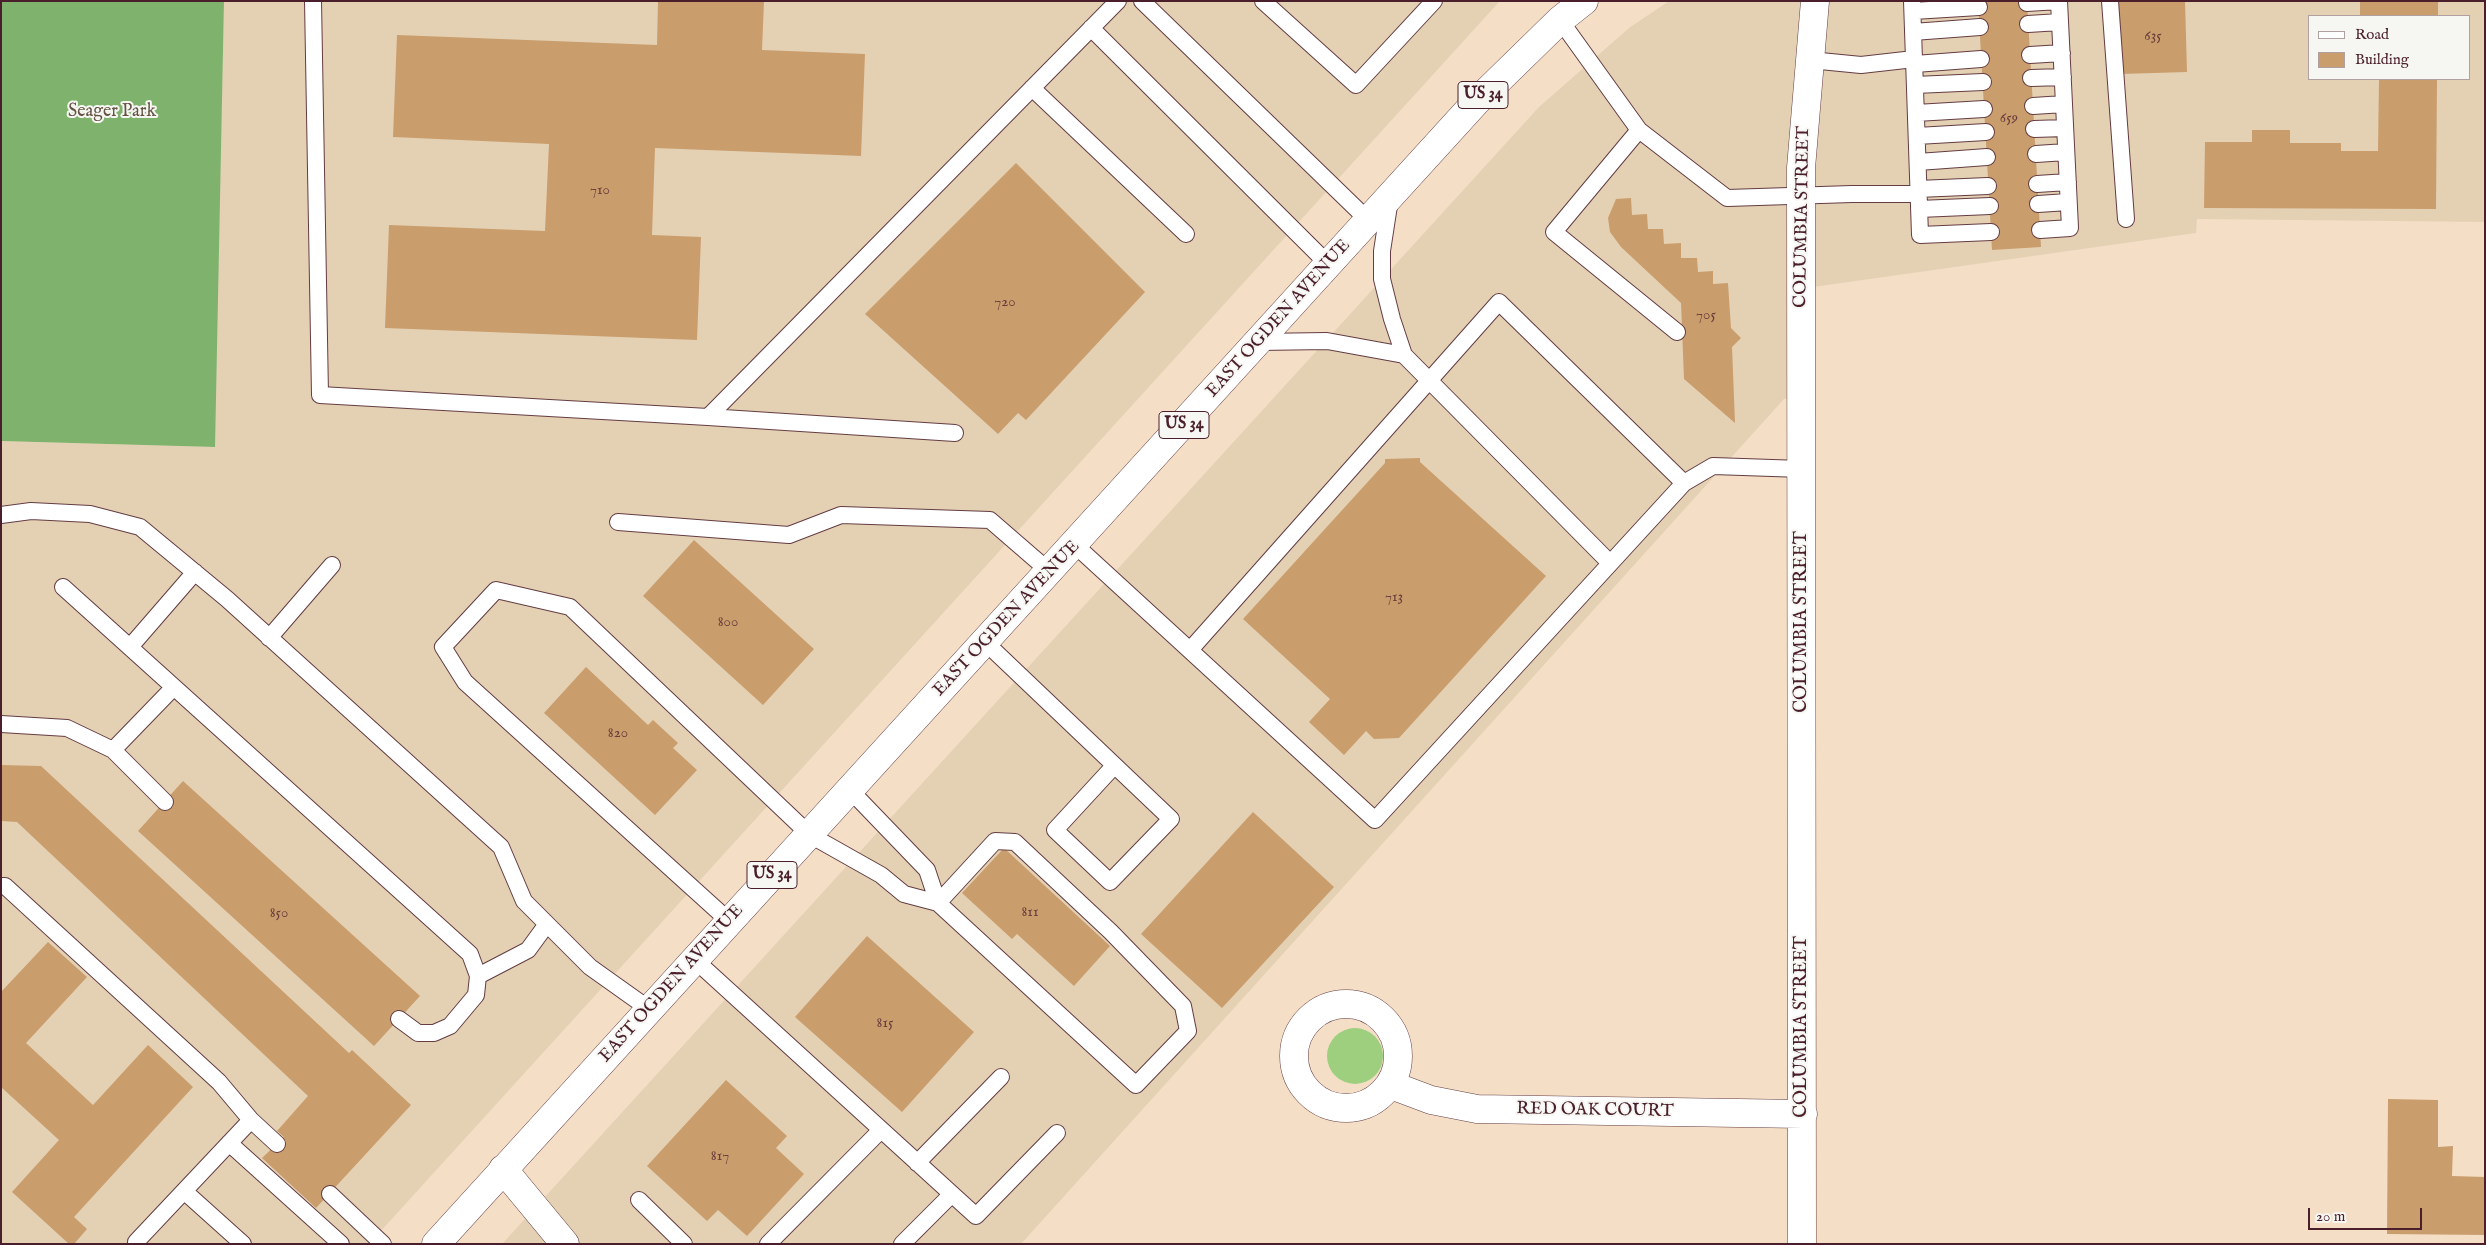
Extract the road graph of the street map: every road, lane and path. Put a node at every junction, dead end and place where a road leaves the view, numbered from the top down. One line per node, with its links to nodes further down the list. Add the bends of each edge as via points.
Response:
1 (313, 1): 61 (lane, via 320,395)
2 (1118, 1): 17 (lane)
3 (1142, 1): 52 (lane)
4 (1262, 1): 5 (lane, via 1356,85)
5 (1434, 1)
6 (1584, 1): 13 (street, EAST OGDEN AVENUE / US 34)
7 (1815, 1): 22 (street, COLUMBIA STREET)
8 (2059, 1): 10 (lane); 14 (lane)
9 (2110, 1): 51 (lane)
10 (2027, 4)
11 (1912, 6): 12 (lane); 18 (lane)
12 (1978, 7)
13 (1560, 20): 35 (lane); 47 (street, EAST OGDEN AVENUE / US 34, via 1475,103)
14 (2060, 22): 15 (lane); 19 (lane)
15 (2028, 24)
16 (1980, 27): 18 (lane)
17 (1091, 28): 28 (lane); 56 (lane)
18 (1913, 32): 23 (lane)
19 (2062, 53): 20 (lane); 24 (lane)
20 (2030, 55)
21 (1982, 59): 23 (lane)
22 (1810, 60): 23 (lane, via 1860,65); 45 (street, COLUMBIA STREET)
23 (1914, 62): 27 (lane)
24 (2063, 77): 25 (lane); 29 (lane)
25 (2032, 78)
26 (1982, 82): 27 (lane)
27 (1915, 85): 32 (lane)
28 (1032, 88): 55 (lane); 61 (lane)
29 (2064, 104): 30 (lane); 33 (lane)
30 (2033, 106)
31 (1984, 109): 32 (lane)
32 (1916, 113): 37 (lane)
33 (2065, 128): 34 (lane); 38 (lane)
34 (2034, 129)
35 (1639, 130): 45 (lane, via 1727,198); 57 (lane, via 1554,232)
36 (1986, 132): 37 (lane)
37 (1917, 136): 41 (lane)
38 (2066, 152): 39 (lane); 42 (lane)
39 (2036, 154)
40 (1987, 157): 41 (lane)
41 (1918, 162): 46 (lane)
42 (2068, 182): 43 (lane); 48 (lane)
43 (2037, 184)
44 (1988, 186): 46 (lane)
45 (1800, 196): 46 (lane); 63 (street, COLUMBIA STREET)
46 (1919, 197): 50 (lane); 54 (lane, via 1920,235)
47 (1390, 198): 52 (street, EAST OGDEN AVENUE / US 34); 59 (lane, via 1382,251 1382,279)
48 (2068, 202): 49 (lane); 53 (lane, via 2070,228)
49 (2038, 204)
50 (1990, 206)
51 (2126, 219)
52 (1369, 221): 56 (street, EAST OGDEN AVENUE / US 34)
53 (2040, 230)
54 (1991, 232)
55 (1186, 234)
56 (1329, 265): 58 (street, EAST OGDEN AVENUE / US 34)
57 (1677, 332)
58 (1258, 342): 59 (lane, via 1327,341); 67 (street, EAST OGDEN AVENUE / US 34)
59 (1404, 355): 60 (lane)
60 (1428, 380): 64 (lane, via 1499,302); 68 (lane); 76 (lane)
61 (708, 417): 62 (lane)
62 (955, 433)
63 (1802, 470): 64 (lane, via 1713,466); 94 (street, COLUMBIA STREET)
64 (1684, 483): 68 (lane)
65 (1, 515): 70 (lane, via 31,511 90,514 140,527)
66 (618, 522): 71 (lane, via 789,535 841,515 990,520)
67 (1075, 545): 71 (street, EAST OGDEN AVENUE / US 34); 76 (lane)
68 (1610, 563): 76 (lane, via 1375,820)
69 (332, 565): 73 (lane)
70 (194, 572): 73 (lane); 75 (lane)
71 (1050, 572): 74 (street, EAST OGDEN AVENUE / US 34)
72 (63, 586): 75 (lane)
73 (269, 638): 87 (lane, via 501,847 524,901)
74 (985, 642): 80 (lane); 81 (street, EAST OGDEN AVENUE / US 34)
75 (130, 647): 77 (lane)
76 (1190, 650)
77 (174, 687): 79 (lane); 89 (lane, via 470,954)
78 (1, 724): 79 (lane, via 67,728)
79 (114, 750): 82 (lane)
80 (1114, 766): 80 (lane, via 1171,819 1110,882 1055,830)
81 (850, 790): 83 (street, EAST OGDEN AVENUE / US 34); 85 (lane, via 927,870)
82 (165, 802)
83 (810, 835): 85 (lane, via 881,874 904,894); 86 (street, EAST OGDEN AVENUE / US 34); 86 (lane, via 570,607 496,590 443,647 465,682)
84 (1, 886): 95 (lane, via 5,886 219,1082)
85 (938, 903): 85 (lane, via 995,840 1015,842 1112,932 1183,1006 1188,1031 1136,1085)
86 (729, 921): 88 (street, EAST OGDEN AVENUE / US 34)
87 (547, 924): 89 (lane, via 528,950); 90 (lane, via 590,968)
88 (695, 960): 90 (street, EAST OGDEN AVENUE / US 34); 96 (lane)
89 (478, 976): 91 (lane, via 476,994 450,1026 434,1033 418,1033)
90 (649, 1009): 101 (street, EAST OGDEN AVENUE / US 34)
91 (399, 1019)
92 (1001, 1077): 100 (lane)
93 (1391, 1085): 94 (street, RED OAK COURT, via 1431,1100 1477,1109)
94 (1803, 1114): 115 (street, COLUMBIA STREET)
95 (251, 1120): 98 (lane); 99 (lane)
96 (881, 1130): 100 (lane); 113 (lane)
97 (1057, 1133): 104 (lane, via 976,1216)
98 (229, 1143): 102 (lane); 108 (lane)
99 (277, 1144)
100 (917, 1163): 104 (lane)
101 (503, 1170): 110 (street, EAST OGDEN AVENUE / US 34); 111 (street)
102 (184, 1191): 106 (lane); 107 (lane)
103 (330, 1194): 109 (lane)
104 (952, 1194): 114 (lane)
105 (639, 1200): 112 (lane)
106 (137, 1243)
107 (243, 1244)
108 (341, 1244)
109 (383, 1244)
110 (436, 1244)
111 (565, 1244)
112 (684, 1244)
113 (768, 1244)
114 (902, 1244)
115 (1802, 1244)

